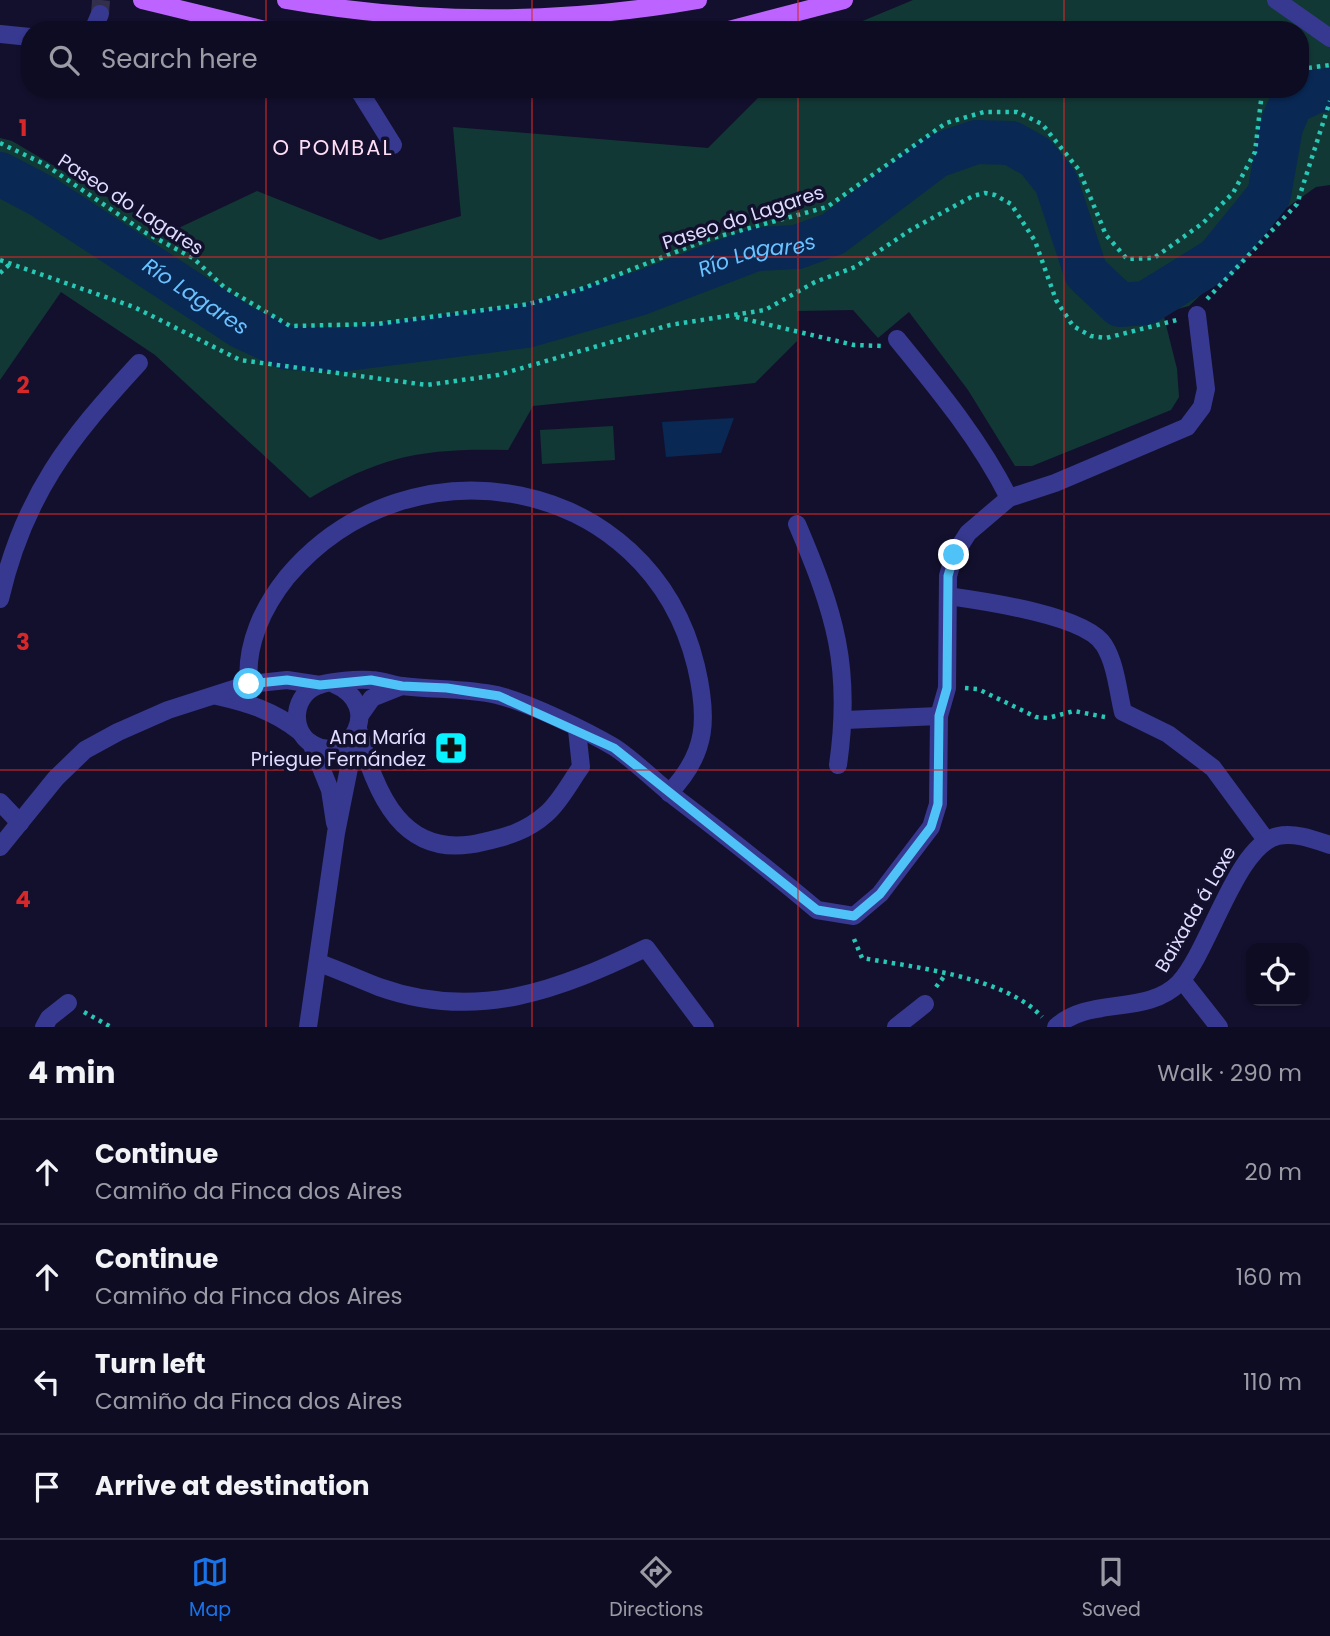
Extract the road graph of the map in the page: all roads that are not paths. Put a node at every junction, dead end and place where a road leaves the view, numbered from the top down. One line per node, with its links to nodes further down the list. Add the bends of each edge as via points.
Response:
1 (142, 0): 6 (main road)
2 (286, 0): 3 (main road, via 381,13 520,18)
3 (698, 0)
4 (844, 0): 7 (main road)
5 (1276, 0): 8 (street)
6 (228, 21)
7 (764, 21)
8 (1306, 21)
9 (1309, 23): 12 (street)
10 (0, 34): 11 (street)
11 (21, 36)
12 (1330, 38)
13 (364, 98): 14 (street)
14 (393, 145)
15 (1197, 315): 18 (street, via 1206,388 1202,407 1187,427)
16 (897, 339): 18 (street, via 939,390)
17 (139, 363): 21 (street, via 81,425 36,493)
18 (1009, 498): 20 (street, via 968,533 954,555)
19 (797, 524): 27 (street, via 837,634)
20 (948, 596): 26 (street, via 947,688); 36 (street, via 1054,616 1103,643 1123,712 1168,734 1213,768)
21 (0, 599)
22 (249, 684): 23 (street, via 287,680); 25 (street); 32 (street, via 249,654 260,618 305,556 337,530 377,508 429,492 489,489 535,498 583,517 626,546 673,605 689,638 705,705 697,754)
23 (327, 684): 24 (street, via 371,680); 28 (street, via 347,690 357,701); 30 (street, via 307,691 298,703 296,717)
24 (402, 686): 28 (street, via 372,698); 29 (street, via 499,696)
25 (217, 696): 30 (street, via 271,712); 34 (street, via 168,710 85,750)
26 (939, 716): 27 (street); 32 (street, via 938,804 931,827 880,894 854,916 817,910)
27 (845, 720): 31 (street)
28 (356, 728): 29 (street, via 383,798 404,829 432,845 471,845 516,834 547,814 581,766); 30 (street, via 337,747 324,748); 35 (street)
29 (577, 730): 32 (street, via 614,748)
30 (305, 737): 35 (street, via 330,790)
31 (838, 765)
32 (669, 793)
33 (0, 802): 34 (street)
34 (20, 823): 38 (street)
35 (336, 833): 39 (street)
36 (1266, 840): 37 (street, Baixada á Laxe, via 1293,835); 40 (street, Baixada á Laxe, via 1242,866)
37 (1330, 845)
38 (0, 847)
39 (319, 963): 45 (street); 46 (street, via 380,987 420,997 475,1002 530,996 583,979 646,948)
40 (1182, 980): 43 (street, Baixada á Laxe, via 1152,999); 48 (street)
41 (68, 1003): 44 (street)
42 (925, 1004): 47 (street)
43 (1051, 1024)
44 (44, 1027)
45 (308, 1027)
46 (705, 1027)
47 (896, 1027)
48 (1219, 1027)

